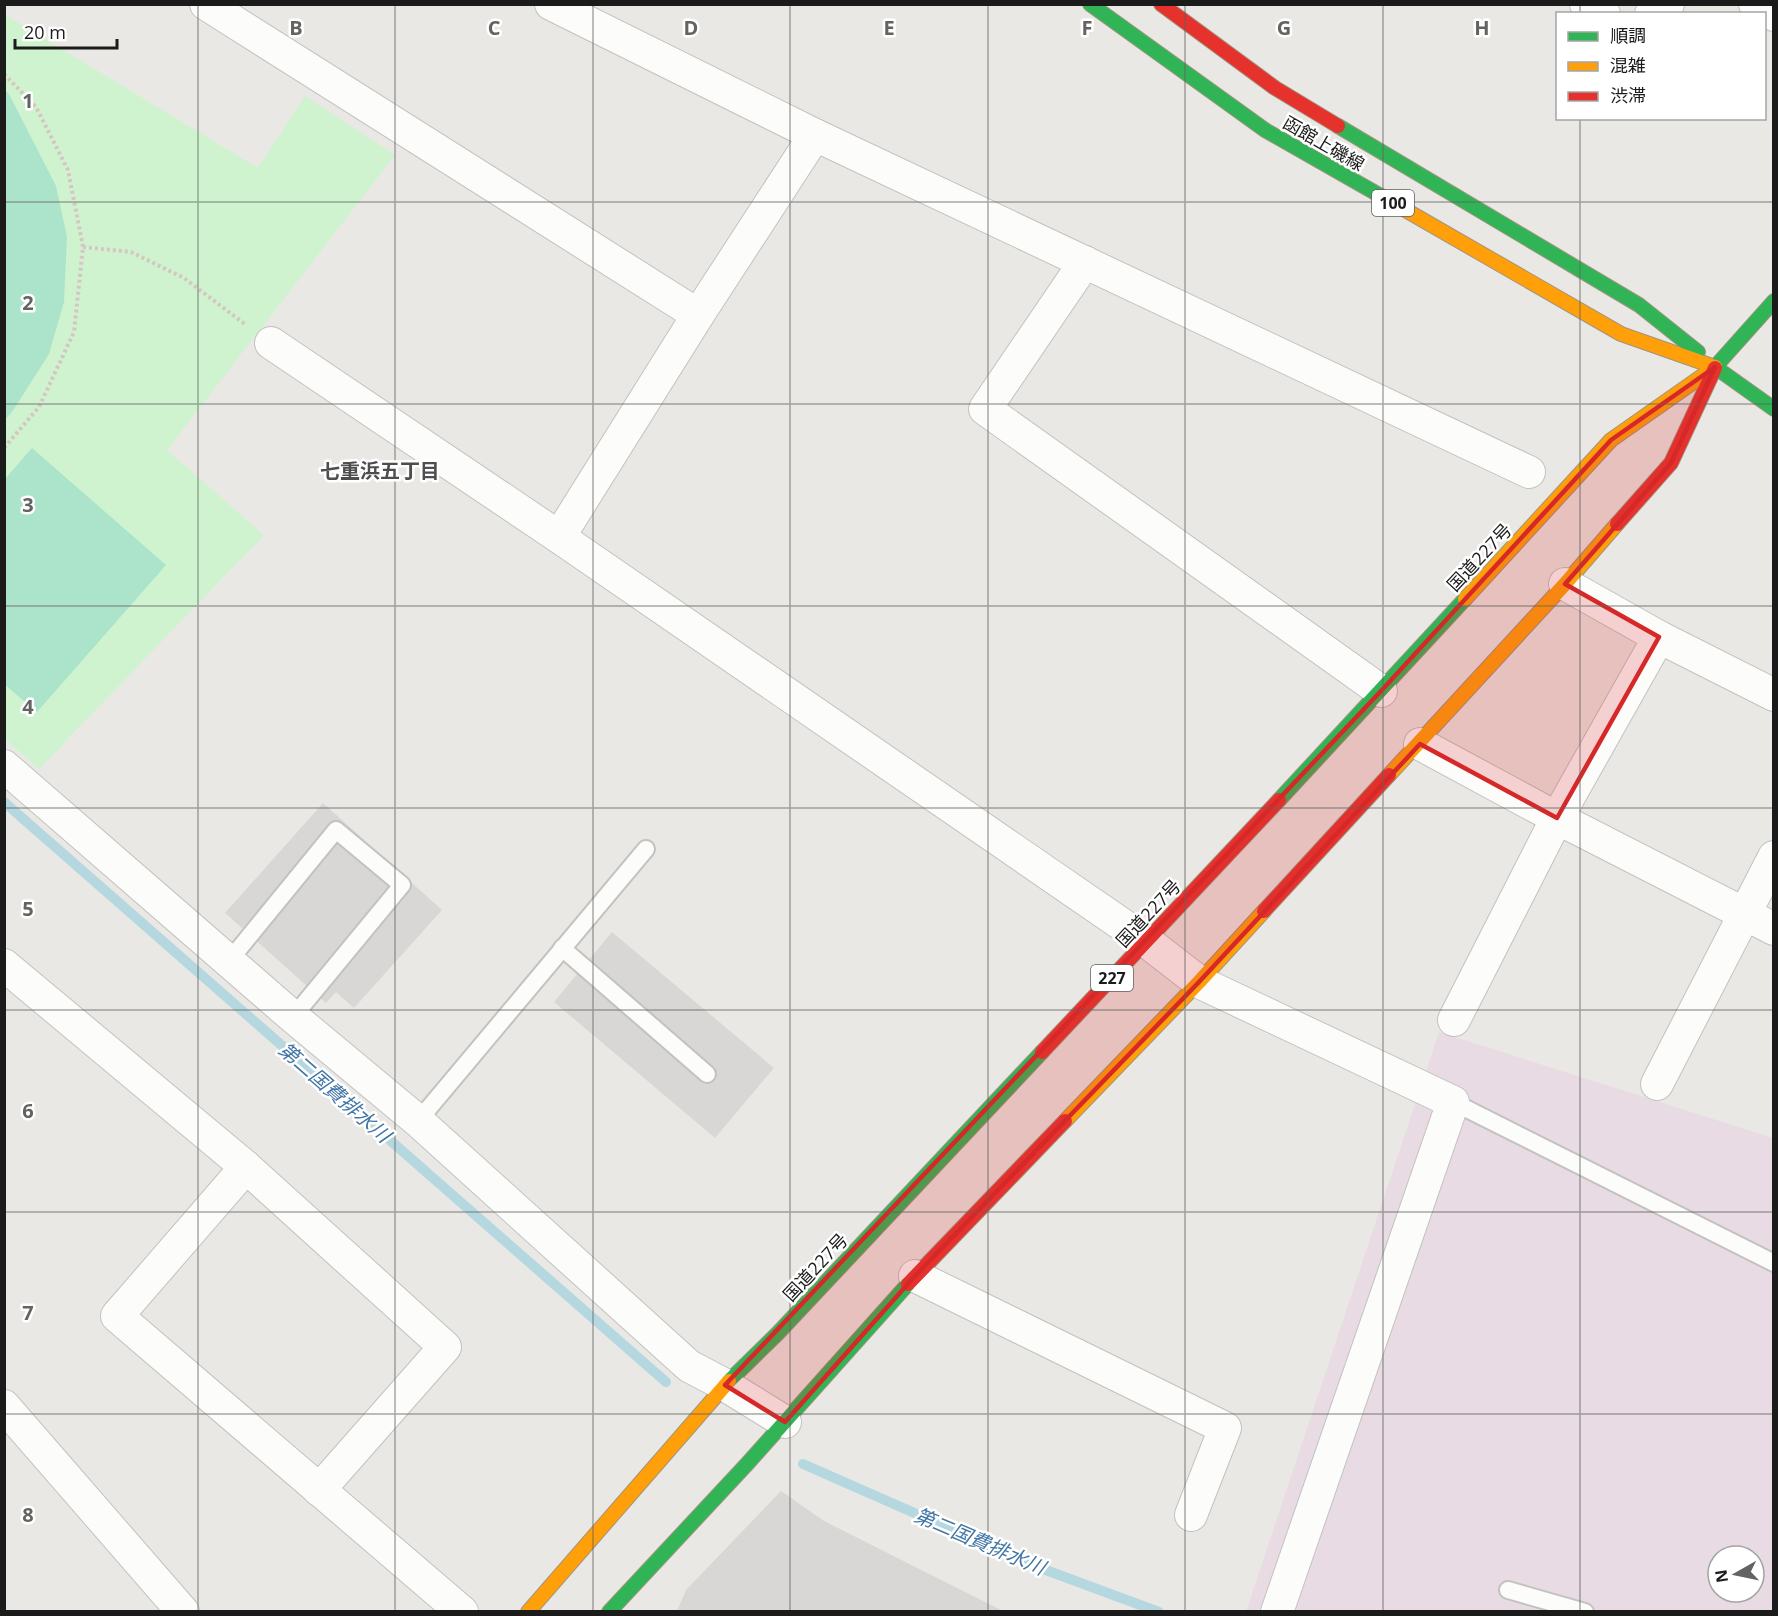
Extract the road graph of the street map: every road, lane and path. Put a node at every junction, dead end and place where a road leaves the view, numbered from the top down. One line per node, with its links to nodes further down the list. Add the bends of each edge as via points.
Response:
1 (206, 4): 16 (street)
2 (551, 4): 12 (street)
3 (1090, 4): 18 (main road, 函館上磯線 / 100, via 1275,136 1621,334)
4 (1161, 4): 18 (main road, 函館上磯線 / 100, via 1275,88 1639,305)
5 (1586, 4): 8 (street)
6 (1668, 4): 9 (street)
7 (1755, 4): 10 (street)
8 (1600, 12)
9 (1654, 12)
10 (1773, 15)
11 (4, 74): 13 (path, via 36,106 68,170)
12 (815, 135): 14 (street); 16 (street)
13 (83, 247): 17 (path, via 131,252 184,278); 20 (path, via 74,332 39,407)
14 (1085, 262): 21 (street); 25 (street, via 985,409)
15 (1773, 301): 18 (main road)
16 (698, 315): 22 (street)
17 (271, 343): 22 (street)
18 (1715, 367): 19 (main road); 23 (main road, via 1671,463); 25 (main road, 国道227号 / 227, via 1611,440)
19 (1773, 408)
20 (4, 448)
21 (1529, 472)
22 (559, 537): 34 (street)
23 (1565, 584): 24 (street); 27 (main road)
24 (1659, 637): 26 (street); 29 (street)
25 (1381, 691): 34 (main road, 国道227号 / 227)
26 (1773, 694)
27 (1420, 744): 29 (street); 38 (main road)
28 (4, 766): 36 (street)
29 (1557, 818): 32 (street); 40 (street)
30 (646, 849): 35 (lane)
31 (1773, 857): 32 (street)
32 (1744, 914): 33 (street); 42 (street)
33 (1773, 929)
34 (1146, 941): 38 (street); 48 (main road, 国道227号 / 227, via 778,1333)
35 (562, 948): 41 (lane); 44 (lane)
36 (229, 961): 39 (street); 39 (lane, via 336,830 402,885)
37 (10, 981): 45 (street)
38 (1199, 982): 43 (street); 47 (main road)
39 (293, 1017): 44 (street)
40 (1454, 1020)
41 (706, 1074)
42 (1657, 1084)
43 (1453, 1102): 46 (lane); 58 (street)
44 (418, 1121): 48 (street, via 689,1366)
45 (246, 1167): 51 (street, via 445,1347); 51 (street, via 117,1316)
46 (1773, 1263)
47 (915, 1275): 50 (main road); 52 (street, via 1225,1428)
48 (725, 1384): 50 (street); 56 (main road, 国道227号 / 227)
49 (4, 1406): 54 (street)
50 (785, 1422): 57 (main road)
51 (319, 1490): 55 (street)
52 (1191, 1515)
53 (1508, 1590): 59 (lane)
54 (183, 1611)
55 (462, 1611)
56 (528, 1611)
57 (609, 1611)
58 (1277, 1611)
59 (1585, 1611)

